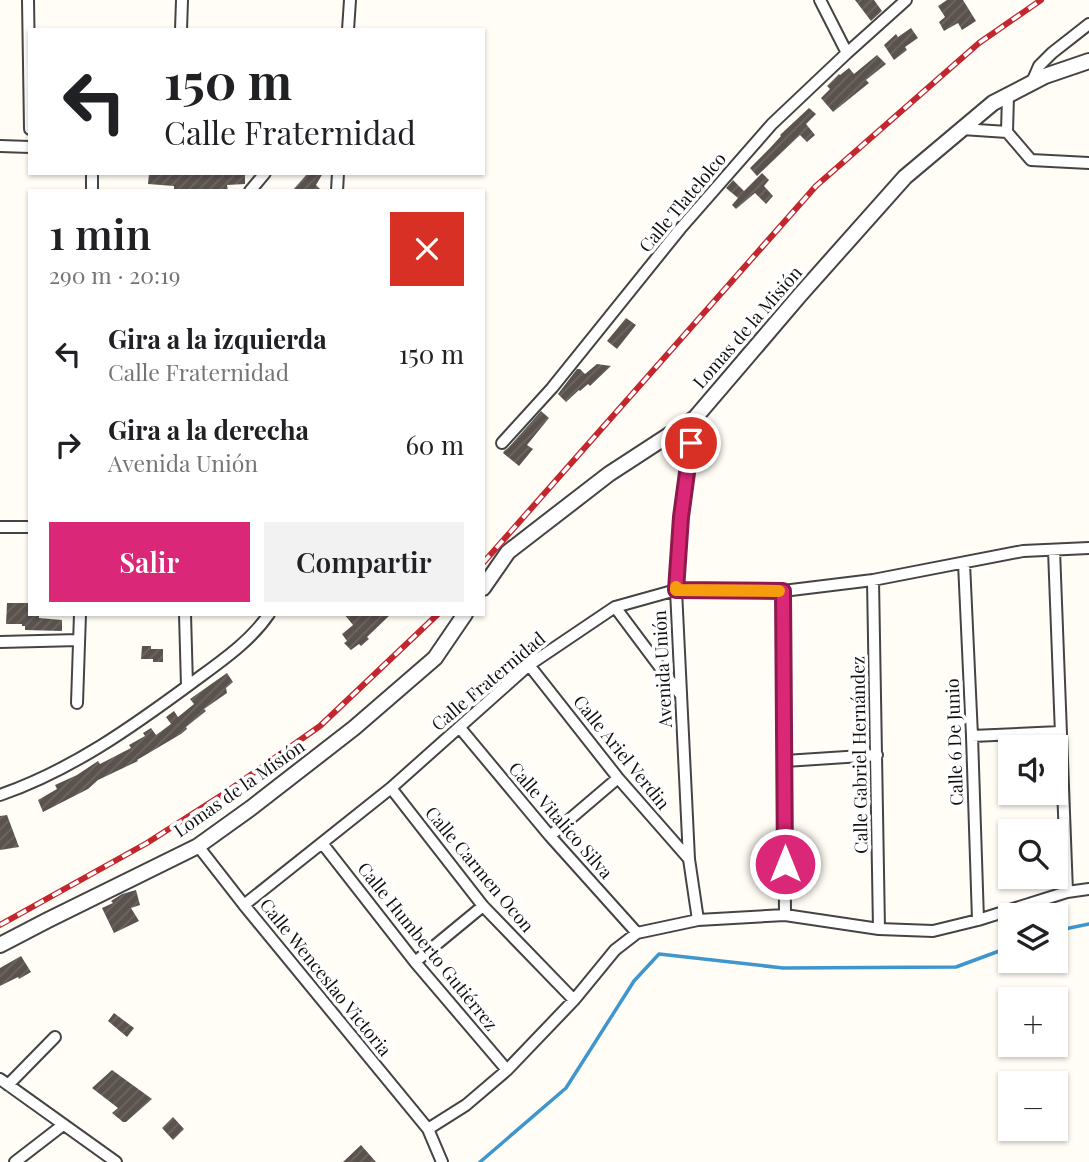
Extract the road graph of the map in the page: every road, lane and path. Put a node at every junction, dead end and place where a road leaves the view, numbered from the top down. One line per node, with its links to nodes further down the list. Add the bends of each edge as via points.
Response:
1 (28, 0): 7 (street)
2 (181, 0): 8 (street)
3 (349, 0): 9 (street)
4 (820, 0): 10 (street)
5 (906, 0): 10 (street, Calle Tlatelolco)
6 (1089, 24): 12 (street, Lomas de la Misión, via 1052,53)
7 (28, 28)
8 (181, 28)
9 (348, 28)
10 (847, 53): 22 (street, Calle Tlatelolco, via 763,135)
11 (1089, 61): 12 (street, Lomas de la Misión)
12 (1032, 82): 13 (street, Lomas de la Misión)
13 (1008, 95): 14 (street, Lomas de la Misión); 15 (street)
14 (962, 129): 15 (street); 21 (street, Lomas de la Misión, via 905,177)
15 (1007, 132): 18 (street, via 1031,160)
16 (0, 146): 17 (street)
17 (28, 147)
18 (1089, 163)
19 (263, 175): 20 (street)
20 (252, 189)
21 (695, 418): 29 (street, Lomas de la Misión, via 609,474 508,552); 30 (street, Avenida Unión)
22 (502, 443)
23 (0, 527): 24 (street)
24 (28, 527)
25 (1089, 548): 26 (street, Calle Fraternidad)
26 (1054, 550): 27 (street, Calle Fraternidad); 44 (street)
27 (964, 563): 28 (street, Calle Fraternidad); 45 (street, Calle 6 De Junio)
28 (873, 580): 31 (street, Calle Fraternidad); 46 (street, Calle Gabriel Hernández)
29 (485, 585)
30 (676, 590): 31 (street, Calle Fraternidad); 32 (street, Calle Fraternidad); 41 (street, Avenida Unión)
31 (783, 591): 47 (street)
32 (615, 607): 39 (street, Calle Fraternidad); 41 (street)
33 (80, 616): 37 (street)
34 (185, 616): 40 (street)
35 (268, 616): 40 (street, via 230,654)
36 (464, 616): 53 (street, Lomas de la Misión, via 435,658 365,719)
37 (79, 640): 38 (street); 42 (street)
38 (0, 642)
39 (529, 665): 43 (street, Calle Fraternidad); 48 (street, Calle Ariel Verdin)
40 (187, 686): 50 (street, via 96,750 47,777)
41 (680, 694): 54 (street, Avenida Unión)
42 (77, 703)
43 (460, 728): 49 (street, Calle Fraternidad); 51 (street, Calle Vitalico Silva)
44 (1060, 732): 45 (street); 56 (street)
45 (972, 736): 61 (street, Calle 6 De Junio)
46 (877, 755): 47 (street); 62 (street, Calle Gabriel Hernández)
47 (785, 761): 59 (street)
48 (618, 778): 51 (street); 54 (street, Calle Ariel Verdin)
49 (391, 788): 52 (street, Calle Fraternidad); 58 (street, Calle Carmen Ocon)
50 (0, 795)
51 (550, 836): 63 (street, Calle Vitalico Silva)
52 (322, 843): 57 (street, Calle Fraternidad); 65 (street, Calle Humberto Gutiérrez)
53 (198, 846): 57 (street, Calle Wenceslao Victoria); 64 (street, Lomas de la Misión)
54 (689, 859): 60 (street, Avenida Unión)
55 (1089, 888): 56 (street)
56 (1068, 892): 61 (street)
57 (244, 905): 71 (street, Calle Wenceslao Victoria)
58 (483, 906): 65 (street); 66 (street, Calle Carmen Ocon)
59 (785, 915): 60 (street); 62 (street)
60 (698, 920): 63 (street)
61 (978, 920): 62 (street, via 933,931)
62 (879, 929)
63 (637, 933): 66 (street, via 615,950)
64 (0, 945)
65 (415, 962): 68 (street, Calle Humberto Gutiérrez)
66 (574, 1000): 68 (street)
67 (55, 1037): 69 (street)
68 (507, 1070): 71 (street, via 466,1105)
69 (4, 1082): 70 (street)
70 (63, 1125): 72 (street); 73 (street)
71 (428, 1129): 74 (street, Calle Wenceslao Victoria)
72 (15, 1162)
73 (116, 1162)
74 (442, 1162)

